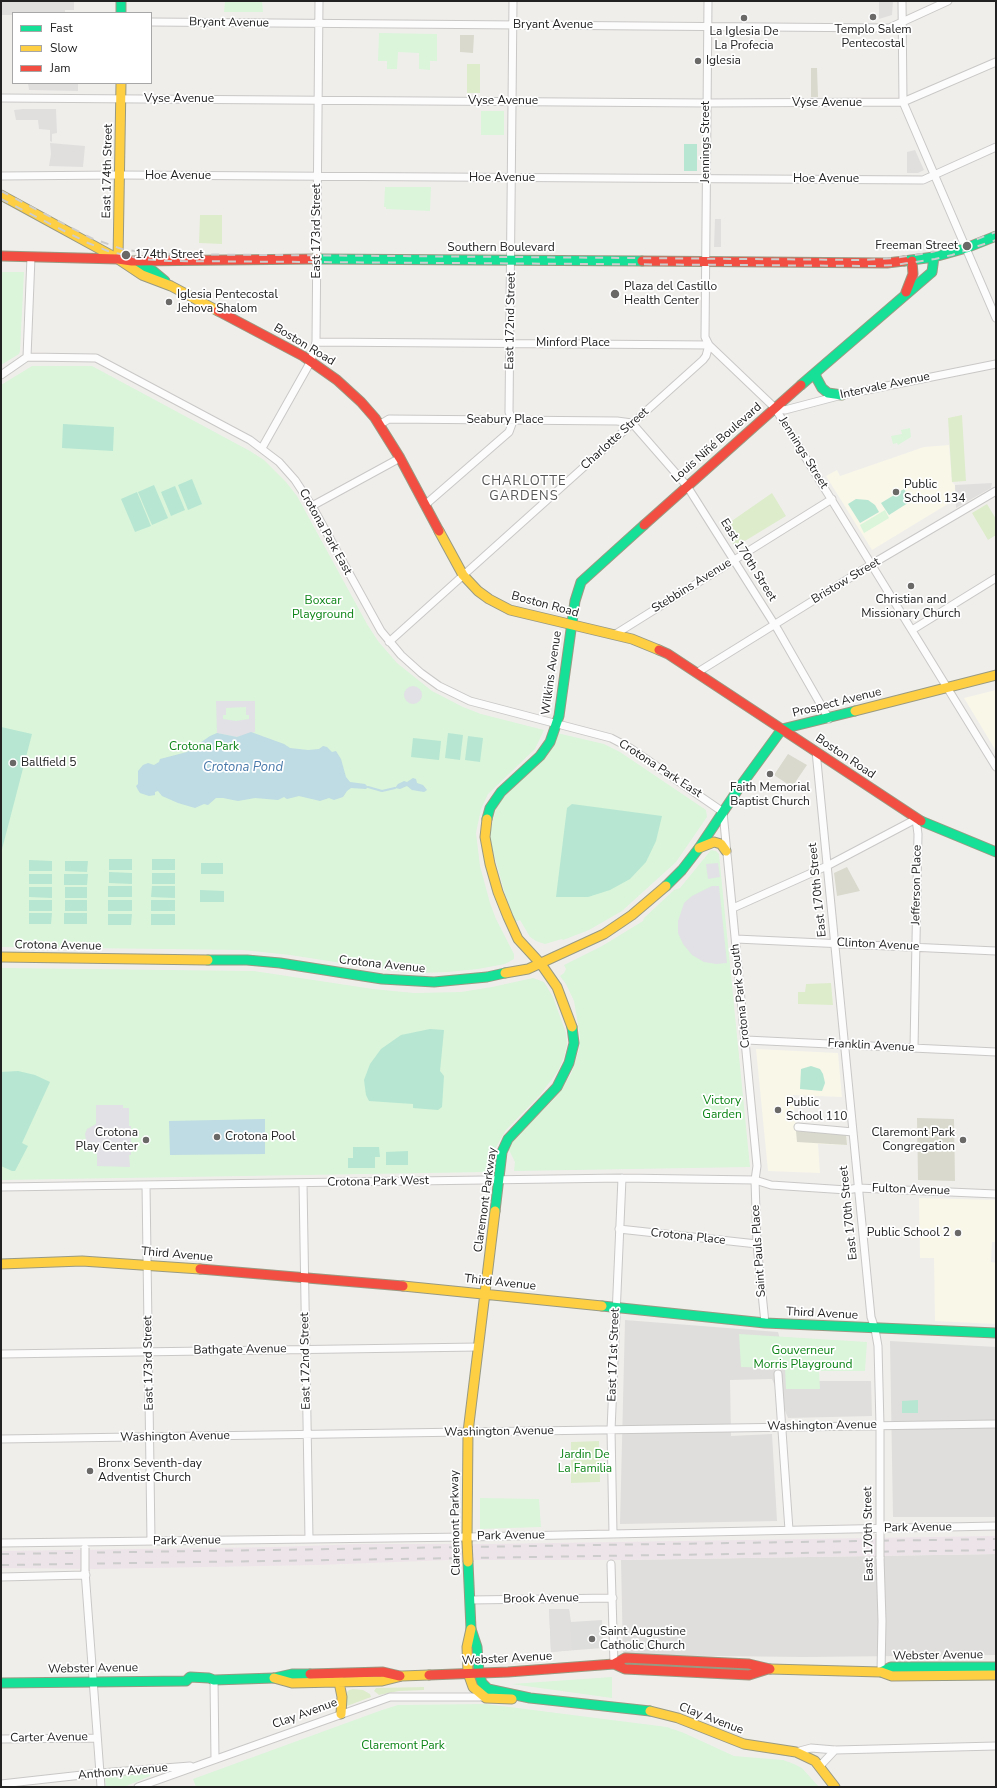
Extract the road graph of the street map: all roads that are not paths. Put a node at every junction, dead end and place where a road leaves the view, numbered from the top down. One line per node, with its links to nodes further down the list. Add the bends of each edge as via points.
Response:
1 (122, 1): 7 (main road)
2 (319, 1): 9 (street, East 173rd Street)
3 (513, 1): 11 (street, East 172nd Street)
4 (708, 1): 12 (street, Jennings Street)
5 (902, 1): 10 (street)
6 (948, 1): 10 (street, Bryant Avenue, via 908,18)
7 (122, 12)
8 (152, 22): 9 (street, Bryant Avenue)
9 (319, 24): 11 (street, Bryant Avenue); 17 (street, East 173rd Street)
10 (902, 24): 12 (street, Bryant Avenue, via 889,28); 19 (street)
11 (513, 25): 12 (street, Bryant Avenue); 18 (street, East 172nd Street)
12 (707, 26): 20 (street, Jennings Street)
13 (996, 62): 19 (street, Vyse Avenue)
14 (121, 84): 16 (main road, East 174th Street)
15 (1, 98): 16 (street, Vyse Avenue)
16 (121, 99): 17 (street, Vyse Avenue); 23 (main road, East 174th Street)
17 (318, 100): 18 (street, Vyse Avenue); 25 (street, East 173rd Street)
18 (512, 101): 20 (street, Vyse Avenue); 26 (street, East 172nd Street)
19 (903, 102): 20 (street, Vyse Avenue); 22 (street)
20 (707, 103): 27 (street, Jennings Street)
21 (996, 147): 22 (street, Hoe Avenue)
22 (934, 174): 27 (street, Hoe Avenue, via 923,180); 30 (street)
23 (120, 175): 24 (street, Hoe Avenue); 25 (street, Hoe Avenue); 36 (main road, East 174th Street)
24 (1, 176)
25 (318, 177): 26 (street, Hoe Avenue); 37 (street, East 173rd Street)
26 (512, 178): 27 (street, Hoe Avenue); 38 (street, East 172nd Street)
27 (706, 179): 41 (street, Jennings Street)
28 (1, 195): 31 (main road)
29 (996, 236): 30 (main road, Southern Boulevard)
30 (966, 248): 34 (main road, Southern Boulevard); 44 (street)
31 (102, 250): 35 (main road, via 90,251); 36 (main road)
32 (1, 256): 33 (main road, Southern Boulevard)
33 (31, 257): 35 (main road, Southern Boulevard); 48 (street)
34 (934, 257): 40 (main road, Southern Boulevard); 43 (main road, Louis Niñé Boulevard, via 932,272)
35 (78, 258): 36 (main road, Southern Boulevard)
36 (118, 259): 39 (main road, Southern Boulevard); 42 (main road, via 142,275)
37 (317, 259): 38 (main road, Southern Boulevard); 39 (main road, Southern Boulevard); 45 (street, East 173rd Street)
38 (511, 260): 41 (main road, Southern Boulevard); 46 (street, East 172nd Street)
39 (136, 261): 42 (main road, via 154,271)
40 (912, 261): 41 (main road, Southern Boulevard, via 835,264); 43 (main road, Louis Niñé Boulevard, via 913,274)
41 (706, 262): 47 (street, Jennings Street, via 706,338)
42 (171, 286): 49 (main road, Boston Road)
43 (905, 294): 51 (main road, Louis Niñé Boulevard)
44 (996, 318)
45 (316, 342): 46 (street, Minford Place); 49 (street, East 173rd Street)
46 (511, 343): 47 (street, Minford Place); 55 (street, East 172nd Street, via 510,412)
47 (709, 345): 54 (street, Jennings Street); 56 (street, Charlotte Street, via 703,360)
48 (27, 357): 52 (street); 58 (street, Crotona Park East, via 96,358)
49 (311, 360): 57 (main road, Boston Road, via 349,391); 58 (street, East 173rd Street)
50 (996, 364): 53 (street, Intervale Avenue)
51 (816, 372): 53 (main road, via 822,388 828,393); 54 (main road, Louis Niñé Boulevard)
52 (1, 375)
53 (842, 395): 54 (street, Intervale Avenue, via 785,410)
54 (775, 408): 60 (main road, Louis Niñé Boulevard); 62 (street, Jennings Street)
55 (513, 421): 56 (street, Seabury Place); 57 (street, Seabury Place, via 389,419); 63 (street, via 509,432)
56 (632, 423): 60 (street, East 170th Street); 67 (street, Charlotte Street)
57 (379, 425): 59 (main road, Boston Road)
58 (262, 448): 64 (street, Crotona Park East, via 286,469)
59 (400, 458): 63 (main road, Boston Road); 64 (street)
60 (687, 486): 65 (street, East 170th Street); 70 (main road, Louis Niñé Boulevard, via 580,582)
61 (996, 491): 66 (street, Bristow Street)
62 (832, 499): 65 (street, Stebbins Avenue); 66 (street, Jennings Street)
63 (426, 505): 67 (main road, Boston Road)
64 (312, 506): 73 (street, Crotona Park East, via 369,612)
65 (734, 559): 69 (street, East 170th Street); 72 (street, Stebbins Avenue)
66 (872, 565): 69 (street, Bristow Street); 71 (street, Jennings Street)
67 (463, 575): 70 (main road, Boston Road, via 484,595 503,607); 73 (street, Charlotte Street)
68 (996, 578): 71 (street)
69 (774, 624): 74 (street, Bristow Street); 77 (street, East 170th Street)
70 (571, 625): 72 (main road, Boston Road); 78 (main road, Wilkins Avenue)
71 (912, 630): 76 (street, Jennings Street)
72 (614, 635): 74 (main road, Boston Road, via 655,648)
73 (389, 642): 78 (street, Crotona Park East, via 420,673 458,696 482,705)
74 (698, 672): 79 (main road, Boston Road)
75 (996, 675): 76 (main road, Prospect Avenue)
76 (947, 687): 77 (main road, Prospect Avenue); 81 (street, Jennings Street)
77 (829, 719): 79 (main road, Prospect Avenue)
78 (557, 723): 82 (street, Crotona Park East, via 603,734 620,742); 94 (main road, Claremont Parkway, via 544,752 501,792 494,802 488,814 486,828 490,864 505,912 522,944)
79 (782, 729): 80 (main road, Boston Road); 82 (main road, Prospect Avenue)
80 (816, 751): 83 (main road, Boston Road); 87 (street, East 170th Street)
81 (996, 767)
82 (723, 812): 84 (main road, Crotona Avenue); 85 (street, Crotona Park South)
83 (916, 819): 86 (main road, Boston Road); 87 (street); 91 (street, Jefferson Place)
84 (699, 848): 85 (main road, via 714,842 721,844); 94 (main road, Crotona Avenue, via 682,870 632,915 598,937)
85 (726, 851): 88 (street, Crotona Park South)
86 (996, 852)
87 (827, 866): 88 (street); 90 (street, East 170th Street)
88 (733, 908): 89 (street, Crotona Park South)
89 (736, 939): 90 (street, Clinton Avenue); 95 (street, Crotona Park South)
90 (835, 943): 91 (street, Clinton Avenue); 96 (street, East 170th Street)
91 (916, 947): 92 (street, Clinton Avenue); 97 (street, Jefferson Place)
92 (996, 951)
93 (1, 957): 94 (main road, Crotona Avenue, via 247,960 382,979 434,982 498,976)
94 (541, 964): 102 (main road, Claremont Parkway, via 562,997 573,1033 572,1053 557,1087 506,1142)
95 (746, 1040): 96 (street, Franklin Avenue); 103 (street, Crotona Park South, via 757,1166)
96 (845, 1044): 97 (street, Franklin Avenue); 100 (street, East 170th Street)
97 (914, 1048): 98 (street, Franklin Avenue)
98 (996, 1052)
99 (798, 1127): 100 (street)
100 (853, 1132): 107 (street, East 170th Street)
101 (622, 1178): 102 (street, Crotona Park West); 103 (street, Crotona Park West); 109 (street, East 171st Street)
102 (500, 1180): 104 (street, Crotona Park West); 114 (main road, Claremont Parkway)
103 (755, 1180): 107 (street, Fulton Avenue, via 771,1185 847,1190); 110 (street, Saint Pauls Place)
104 (303, 1183): 105 (street, Crotona Park West); 113 (street, East 172nd Street)
105 (146, 1185): 106 (street, Crotona Park West); 112 (street, East 173rd Street)
106 (1, 1187)
107 (858, 1188): 108 (street, Fulton Avenue); 117 (street, East 170th Street, via 871,1318)
108 (996, 1194)
109 (619, 1229): 110 (street, Crotona Place); 115 (street, East 171st Street)
110 (757, 1244): 116 (street, Saint Pauls Place)
111 (1, 1264): 112 (main road, Third Avenue, via 82,1261)
112 (147, 1265): 113 (main road, Third Avenue); 121 (street, East 173rd Street)
113 (305, 1278): 114 (main road, Third Avenue); 120 (street, East 172nd Street)
114 (485, 1293): 115 (main road, Third Avenue); 119 (main road, Claremont Parkway)
115 (616, 1308): 116 (main road, Third Avenue); 127 (street, East 171st Street)
116 (765, 1323): 117 (main road, Third Avenue)
117 (875, 1328): 118 (main road, Third Avenue); 125 (street, East 170th Street, via 878,1346)
118 (996, 1333)
119 (478, 1347): 120 (street, Bathgate Avenue); 128 (main road, Claremont Parkway)
120 (306, 1350): 121 (street, Bathgate Avenue); 129 (street, East 172nd Street)
121 (148, 1352): 122 (street, Bathgate Avenue); 130 (street, East 173rd Street)
122 (1, 1354)
123 (778, 1374): 126 (street)
124 (996, 1424): 125 (street, Washington Avenue)
125 (880, 1426): 126 (street, Washington Avenue); 134 (street, East 170th Street)
126 (782, 1427): 127 (street, Washington Avenue); 133 (street)
127 (611, 1430): 128 (street, Washington Avenue); 135 (street, East 171st Street)
128 (468, 1432): 129 (street, Washington Avenue); 137 (main road, Claremont Parkway)
129 (308, 1435): 130 (street, Washington Avenue); 136 (street, East 172nd Street)
130 (150, 1437): 131 (street, Washington Avenue); 138 (street, East 173rd Street)
131 (1, 1439)
132 (996, 1526): 134 (street, Park Avenue)
133 (789, 1530): 134 (street, Park Avenue); 135 (street, Park Avenue)
134 (880, 1531): 150 (street, East 170th Street, bridge)
135 (613, 1533): 137 (street, Park Avenue)
136 (309, 1539): 137 (street, Park Avenue); 138 (street, Park Avenue)
137 (467, 1539): 145 (main road, Claremont Parkway, bridge)
138 (151, 1541): 140 (street, Park Avenue)
139 (1, 1544): 140 (street, Park Avenue)
140 (84, 1545): 142 (street, bridge)
141 (611, 1564): 144 (street)
142 (85, 1573): 143 (street); 156 (street)
143 (1, 1577)
144 (613, 1598): 145 (street, Brook Avenue); 147 (street)
145 (470, 1600): 146 (main road, Claremont Parkway)
146 (471, 1629): 151 (main road, Claremont Parkway, via 467,1647); 152 (main road, Claremont Parkway, via 477,1647)
147 (614, 1664): 149 (main road, Webster Avenue); 150 (main road, Webster Avenue, via 625,1658 749,1664 768,1669)
148 (996, 1667): 150 (main road, Webster Avenue, via 891,1667)
149 (508, 1672): 152 (main road, Webster Avenue); 158 (main road, via 504,1677 503,1687)
150 (881, 1672): 153 (main road, Webster Avenue, via 892,1676)
151 (468, 1673): 152 (main road, Webster Avenue); 154 (main road, Webster Avenue, via 402,1676 383,1672); 159 (main road, via 473,1687)
152 (479, 1673): 158 (main road, Clay Avenue, via 482,1683 488,1689)
153 (996, 1675)
154 (338, 1678): 155 (main road, Webster Avenue, via 292,1674 274,1678); 161 (main road, via 342,1697)
155 (214, 1680): 156 (main road, Webster Avenue, via 210,1684 190,1684 186,1681); 167 (street)
156 (92, 1681): 157 (main road, Webster Avenue); 162 (street)
157 (1, 1683)
158 (510, 1693): 160 (main road, Clay Avenue)
159 (486, 1698): 160 (main road, Clay Avenue); 161 (street, Clay Avenue, via 390,1697)
160 (530, 1698): 166 (main road, Clay Avenue, via 657,1712 691,1722 744,1744)
161 (340, 1714): 167 (street, Clay Avenue)
162 (97, 1738): 163 (street, Carter Avenue); 170 (street)
163 (1, 1739)
164 (996, 1746): 165 (street, Clay Avenue)
165 (835, 1750): 166 (street, Clay Avenue, via 811,1748); 169 (street)
166 (796, 1752): 169 (main road)
167 (215, 1759): 168 (street, Clay Avenue)
168 (197, 1766): 170 (street, Anthony Avenue); 173 (street, Clay Avenue)
169 (819, 1766): 174 (main road)
170 (100, 1773): 171 (street, Anthony Avenue); 172 (street)
171 (1, 1784)
172 (101, 1787)
173 (138, 1787)
174 (835, 1787)

